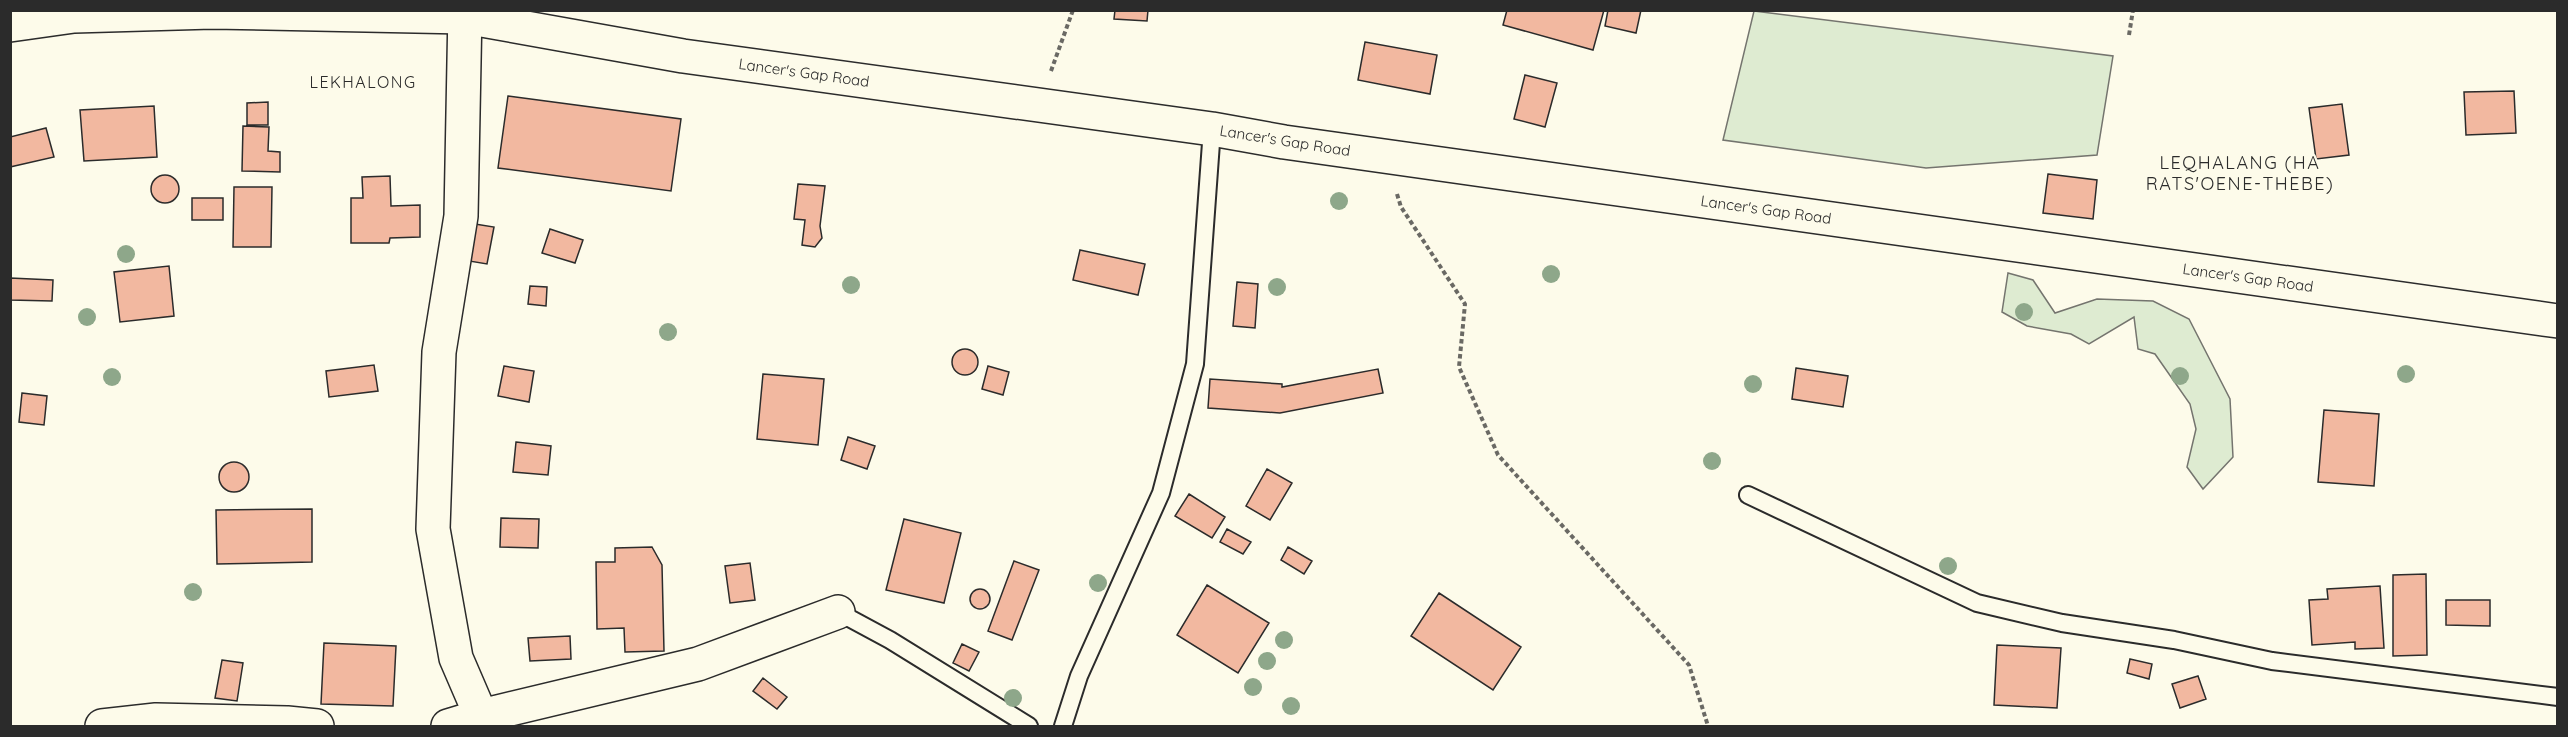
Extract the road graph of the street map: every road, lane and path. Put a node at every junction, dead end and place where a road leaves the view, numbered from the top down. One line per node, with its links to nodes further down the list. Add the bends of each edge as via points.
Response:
1 (1073, 10): 6 (path)
2 (2133, 10): 5 (path)
3 (465, 14): 4 (main road, Lancer's Gap Road, via 212,12 74,16); 6 (main road, Lancer's Gap Road, via 683,56); 13 (main road, via 461,216 439,352 433,529 456,658)
4 (10, 25)
5 (2129, 35)
6 (1039, 106): 7 (main road, Lancer's Gap Road)
7 (1212, 129): 8 (main road, Lancer's Gap Road); 18 (lane, via 1195,364 1161,493 1079,676)
8 (1386, 156): 9 (main road, Lancer's Gap Road); 19 (path, via 1401,207 1465,304 1459,368 1498,455 1689,665)
9 (2558, 321)
10 (1748, 495): 12 (lane, via 1977,603 2062,623 2174,640 2272,661)
11 (838, 612): 13 (main road, via 698,664); 17 (lane)
12 (2558, 697)
13 (485, 721): 16 (main road)
14 (102, 726): 15 (main road, via 156,720)
15 (317, 726)
16 (448, 726)
17 (1029, 726)
18 (1063, 726)
19 (1708, 726)

